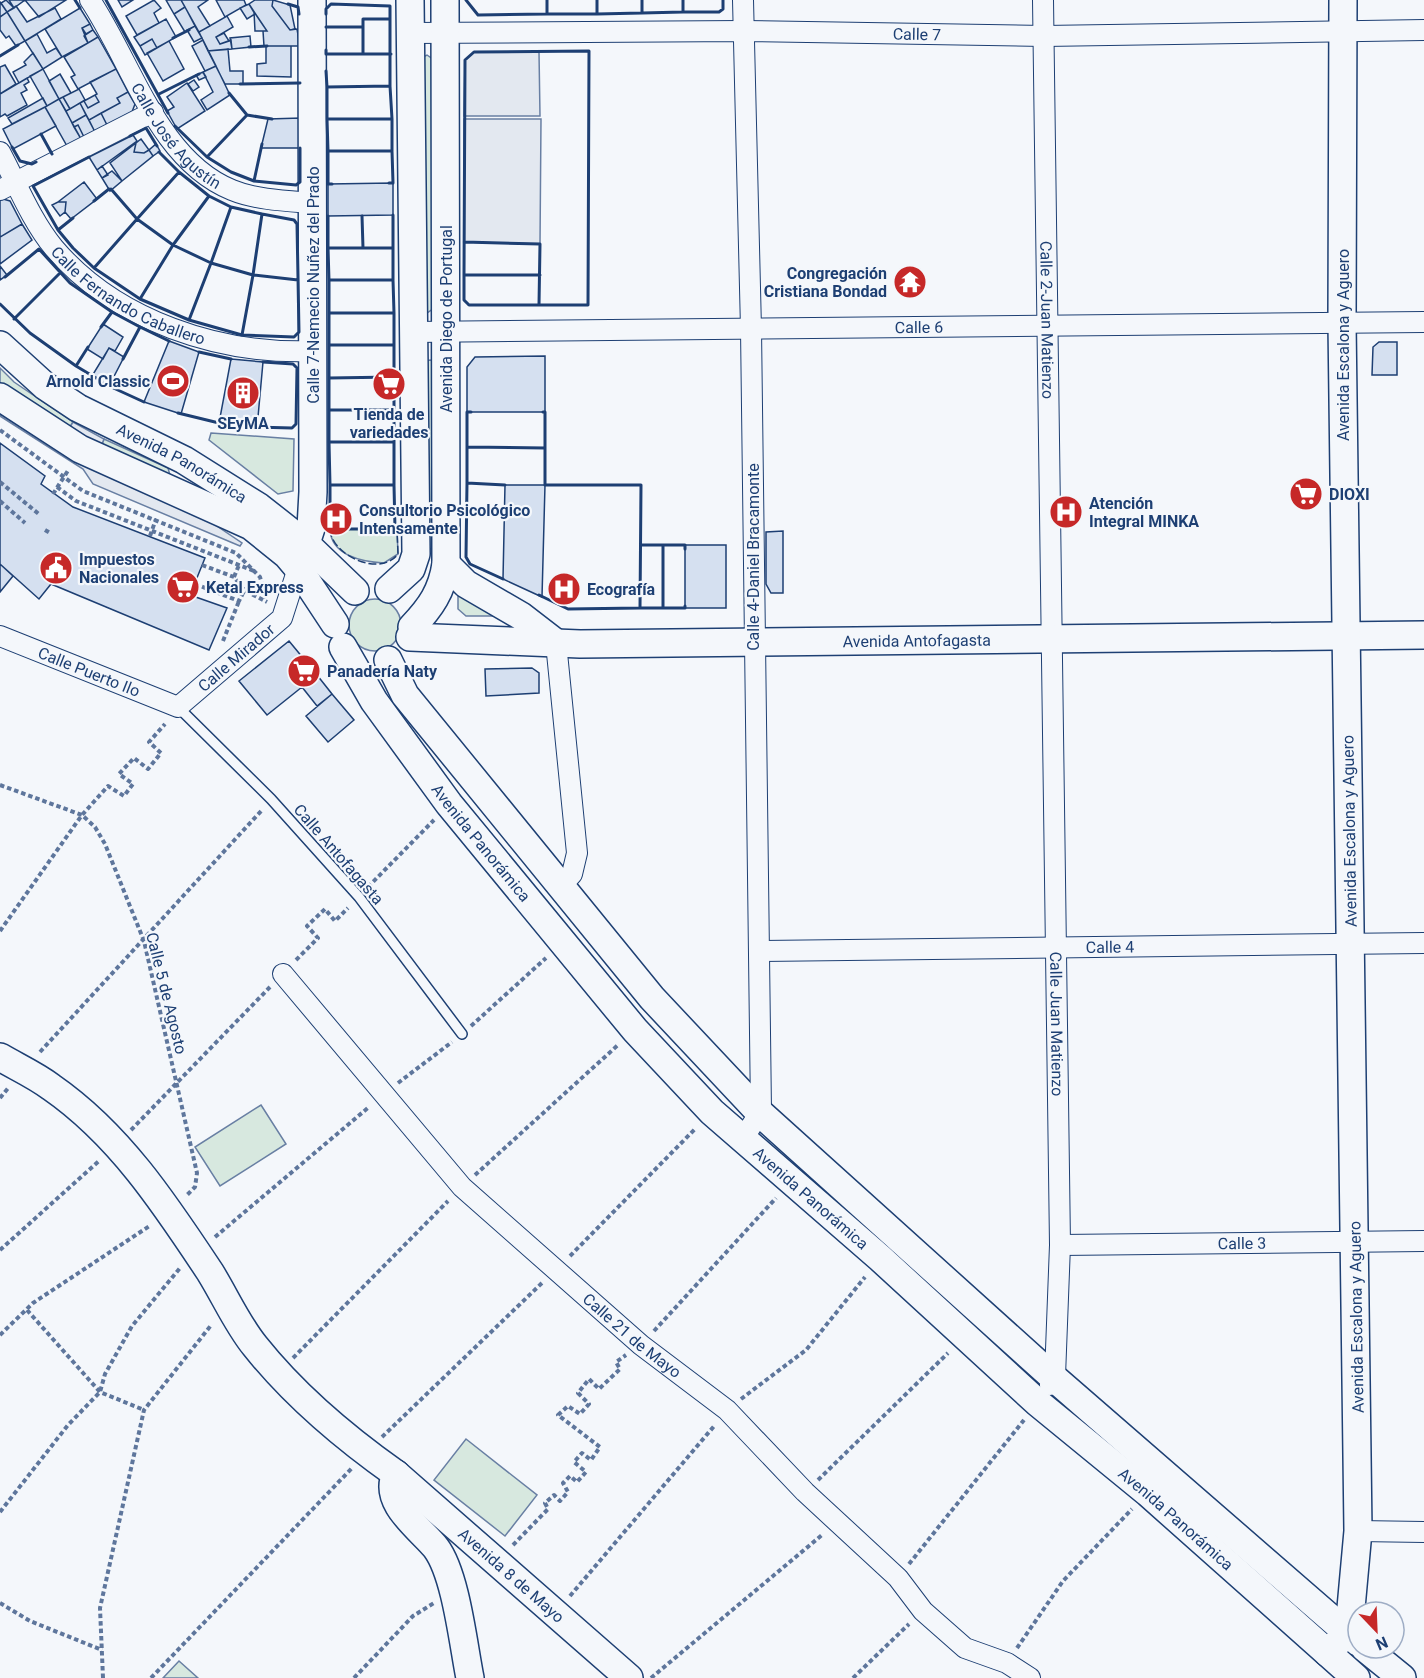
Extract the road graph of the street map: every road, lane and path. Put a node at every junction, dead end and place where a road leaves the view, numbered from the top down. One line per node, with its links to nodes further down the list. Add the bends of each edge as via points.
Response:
1 (90, 0): 14 (street, Calle José Agustín)
2 (312, 0): 17 (main road, Calle 7-Nemecio Nuñez del Prado)
3 (410, 0): 11 (main road, Avenida Diego de Portugal)
4 (445, 0): 12 (main road, Avenida Diego de Portugal)
5 (743, 0): 9 (street, Calle 4-Daniel Bracamonte)
6 (1043, 0): 13 (street, Calle 2-Juan Matienzo)
7 (1343, 0): 10 (main road, Avenida Escalona y Aguero)
8 (1424, 30): 10 (street, Calle 7)
9 (743, 31): 12 (street, Calle 7); 13 (street, Calle 7); 21 (street, Calle 4-Daniel Bracamonte)
10 (1343, 31): 13 (street, Calle 7, via 1231,38); 18 (main road, Avenida Escalona y Aguero)
11 (410, 33): 12 (street, Calle 7); 22 (main road, Avenida Diego de Portugal)
12 (445, 33): 23 (main road, Avenida Diego de Portugal)
13 (1044, 36): 20 (street, Calle 2-Juan Matienzo)
14 (153, 112): 16 (street); 17 (street, Calle José Agustín, via 184,157 207,177 252,196)
15 (0, 152): 16 (street, Calle Fernando Caballero)
16 (8, 187): 25 (street, Calle Fernando Caballero, via 53,246 82,276 124,306 186,333 235,347)
17 (313, 203): 25 (main road, Calle 7-Nemecio Nuñez del Prado)
18 (1342, 322): 19 (street, Calle 6); 20 (street, Calle 6); 56 (main road, Avenida Escalona y Aguero)
19 (1424, 322)
20 (1048, 326): 21 (street, Calle 6); 59 (street, Calle 2-Juan Matienzo)
21 (751, 329): 23 (street, Calle 6); 60 (street, Calle 4-Daniel Bracamonte)
22 (413, 332): 23 (street, Calle 6); 50 (main road, Avenida Diego de Portugal, via 416,554 411,569)
23 (446, 332): 44 (main road, Avenida Diego de Portugal)
24 (0, 345): 43 (main road, Avenida Panorámica, via 20,367 78,408 184,460 259,507)
25 (314, 351): 43 (main road, Calle 7-Nemecio Nuñez del Prado, via 313,506)
26 (0, 398): 43 (main road, Avenida Panorámica, via 80,449 250,526)
27 (0, 429): 29 (path)
28 (73, 462): 29 (path)
29 (64, 477): 31 (path); 36 (path, via 83,491)
30 (0, 482): 34 (path)
31 (57, 487): 32 (path); 40 (path, via 76,501)
32 (53, 494)
33 (0, 501): 38 (path)
34 (40, 514)
35 (165, 515): 37 (path)
36 (156, 519): 37 (path); 40 (path)
37 (162, 522): 47 (path, via 236,553)
38 (25, 523)
39 (45, 530): 41 (path)
40 (152, 530): 42 (path); 46 (path)
41 (50, 533)
42 (150, 536)
43 (302, 556): 52 (main road, Avenida Panorámica); 55 (main road, Avenida Panorámica); 64 (street, Calle Mirador, via 282,618)
44 (446, 564): 54 (main road, Avenida Diego de Portugal, via 434,604); 61 (main road, via 466,584 521,616)
45 (202, 565): 48 (path)
46 (239, 565): 47 (path); 48 (path)
47 (254, 571): 51 (path, via 265,589 267,602)
48 (234, 577): 51 (path)
49 (195, 584): 53 (path)
50 (389, 589): 52 (main road, via 372,586); 54 (main road, via 407,604)
51 (244, 590): 53 (path)
52 (355, 591): 55 (main road, via 338,611)
53 (239, 601): 62 (path)
54 (411, 632): 61 (main road, Avenida Antofagasta); 63 (main road, via 405,647)
55 (339, 635): 63 (main road, via 363,661); 67 (main road, Avenida Panorámica, via 374,701)
56 (1346, 635): 57 (main road, Avenida Antofagasta); 59 (main road, Avenida Antofagasta); 74 (main road, Avenida Escalona y Aguero)
57 (1424, 635)
58 (0, 636): 64 (street, Calle Puerto Ilo)
59 (1052, 639): 60 (main road, Avenida Antofagasta); 75 (street, Calle Juan Matienzo)
60 (753, 640): 61 (main road, Avenida Antofagasta); 76 (street, Calle 4-Daniel Bracamonte)
61 (556, 643): 69 (street, via 578,853 572,874)
62 (222, 645)
63 (388, 660): 69 (main road, Avenida Panorámica, via 401,689)
64 (178, 706): 66 (lane, Calle Antofagasta); 68 (path, via 149,742 161,753 148,769 134,758 120,774 133,784 124,796 108,786)
65 (0, 785): 68 (path)
66 (272, 799): 70 (lane, Calle Antofagasta); 72 (path)
67 (449, 804): 70 (path); 79 (main road, Avenida Panorámica)
68 (82, 815): 71 (path); 72 (path, Calle 5 de Agosto, via 105,844)
69 (561, 886): 77 (main road, Avenida Panorámica)
70 (359, 897): 78 (path, via 335,921 325,909 307,926 318,938); 80 (lane, Calle Antofagasta)
71 (0, 931)
72 (144, 940): 82 (path); 83 (path, Calle 5 de Agosto)
73 (1424, 943): 74 (street, Calle 4)
74 (1351, 944): 75 (street, Calle 4); 91 (main road, Avenida Escalona y Aguero)
75 (1056, 948): 76 (street, Calle 4); 92 (street, Calle Juan Matienzo)
76 (760, 951): 85 (street, Calle 4-Daniel Bracamonte)
77 (622, 961): 79 (main road); 85 (main road, Avenida Panorámica)
78 (283, 974): 83 (path); 96 (street, Calle 21 de Mayo, via 462,1187)
79 (596, 983): 84 (main road, Avenida Panorámica)
80 (462, 1034)
81 (0, 1057): 82 (main road, Avenida 8 de Mayo)
82 (23, 1070): 87 (main road, Avenida 8 de Mayo, via 51,1086)
83 (177, 1083): 87 (path); 89 (path, Calle 5 de Agosto, via 197,1173 195,1187)
84 (712, 1112): 86 (main road, Avenida Panorámica); 96 (path)
85 (760, 1113): 86 (street); 102 (main road, Avenida Panorámica)
86 (742, 1140): 88 (main road, Avenida Panorámica)
87 (118, 1144): 89 (main road, Avenida 8 de Mayo); 93 (path)
88 (791, 1182): 95 (main road, Avenida Panorámica); 101 (path)
89 (170, 1212): 94 (main road, Avenida 8 de Mayo); 98 (path, Calle 5 de Agosto)
90 (1424, 1241): 91 (street, Calle 3)
91 (1355, 1242): 92 (street, Calle 3); 113 (main road, Avenida Escalona y Aguero)
92 (1060, 1245): 102 (street, Calle Juan Matienzo)
93 (0, 1250)
94 (196, 1251): 97 (main road, Avenida 8 de Mayo); 103 (path, via 132,1326 105,1374)
95 (880, 1258): 100 (main road, Avenida Panorámica); 106 (path, via 806,1350)
96 (557, 1269): 101 (street, Calle 21 de Mayo); 107 (path)
97 (229, 1302): 105 (path); 107 (main road, Avenida 8 de Mayo, via 253,1343 278,1373)
98 (27, 1310): 99 (path, Calle 5 de Agosto); 103 (path)
99 (0, 1335)
100 (966, 1336): 104 (main road, Avenida Panorámica); 109 (path)
101 (641, 1345): 106 (street, Calle 21 de Mayo); 115 (path, via 616,1362 620,1369 599,1389 589,1379 578,1393 589,1404 580,1414 568,1406 558,1415 600,1447 591,1460 582,1453 578,1457 574,1462 586,1472 578,1482 570,1476 563,1483 568,1492 560,1501 554,1495 545,1503 548,1509)
102 (1054, 1378): 104 (street); 122 (main road, Avenida Panorámica)
103 (100, 1392): 105 (path); 111 (path, via 68,1425)
104 (1038, 1403): 110 (main road, Avenida Panorámica); 116 (path)
105 (144, 1410): 124 (path, via 100,1608)
106 (727, 1410): 109 (street, Calle 21 de Mayo); 121 (path)
107 (366, 1453): 108 (main road, Avenida 8 de Mayo); 129 (path)
108 (396, 1474): 115 (main road, Avenida 8 de Mayo); 117 (main road, via 393,1488 398,1502 436,1549 448,1573)
109 (805, 1492): 112 (street, Calle 21 de Mayo)
110 (1148, 1493): 125 (main road, Avenida Panorámica); 127 (path, via 1063,1581)
111 (0, 1512)
112 (837, 1522): 116 (street, Calle 21 de Mayo); 133 (path)
113 (1358, 1531): 114 (street); 118 (main road, Avenida Escalona y Aguero)
114 (1424, 1532)
115 (497, 1564): 121 (main road, Avenida 8 de Mayo)
116 (898, 1578): 120 (street, Calle 21 de Mayo)
117 (452, 1593): 130 (path, via 413,1616); 131 (main road)
118 (1357, 1600)
119 (0, 1603): 124 (path, via 30,1621)
120 (923, 1611): 127 (street, Calle 21 de Mayo, via 965,1648); 134 (path)
121 (556, 1612): 132 (main road, Avenida 8 de Mayo)
122 (1346, 1631)
123 (1346, 1646): 125 (main road)
124 (102, 1650): 128 (path)
125 (1328, 1653): 136 (main road, Avenida Panorámica)
126 (1380, 1660): 137 (main road, Avenida Panorámica)
127 (1007, 1663): 135 (street, Calle 21 de Mayo)
128 (103, 1678)
129 (151, 1678)
130 (354, 1678)
131 (470, 1678)
132 (629, 1678)
133 (651, 1678)
134 (853, 1678)
135 (1030, 1678)
136 (1356, 1678)
137 (1402, 1678)

